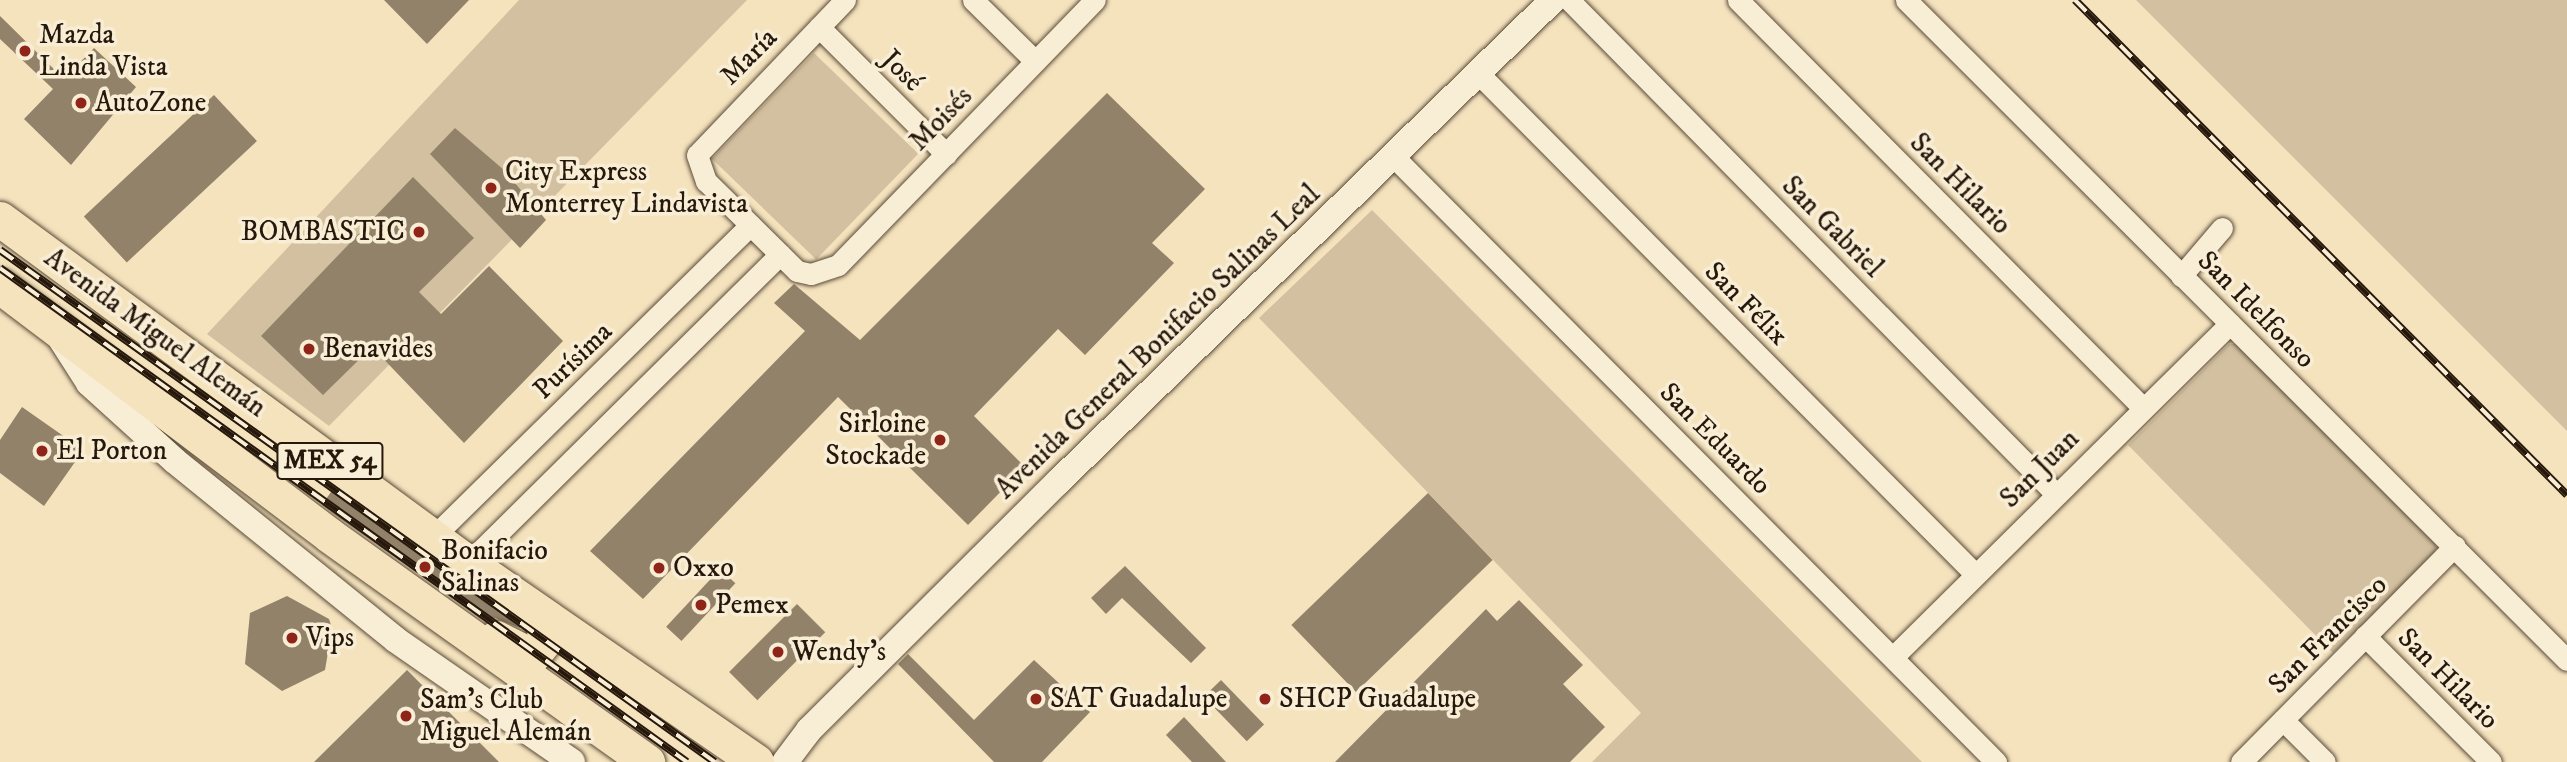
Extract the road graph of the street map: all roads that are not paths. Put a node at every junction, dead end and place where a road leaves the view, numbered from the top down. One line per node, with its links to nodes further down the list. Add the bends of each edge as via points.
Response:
1 (845, 0): 8 (street, María)
2 (973, 0): 9 (street)
3 (1095, 0): 9 (street, Moisés)
4 (1553, 0): 10 (street, Avenida General Bonifacio Salinas Leal)
5 (1569, 0): 24 (street, San Gabriel)
6 (1738, 0): 23 (street, San Hilario)
7 (1906, 0): 17 (street, San Idelfonso)
8 (819, 27): 11 (street, José); 14 (street, María, via 697,155 706,181)
9 (1035, 61): 11 (street, Moisés)
10 (1478, 73): 12 (street, Avenida General Bonifacio Salinas Leal); 29 (street, San Félix)
11 (946, 154): 16 (street, Moisés, via 825,274 797,271)
12 (1393, 156): 32 (street, San Eduardo); 35 (street, Avenida General Bonifacio Salinas Leal)
13 (0, 219): 26 (highway, Avenida Miguel Alemán / MEX 54)
14 (751, 225): 16 (street); 18 (street, Purísima)
15 (2222, 228): 17 (street)
16 (780, 254): 20 (street)
17 (2181, 276): 22 (street, San Idelfonso)
18 (694, 282): 20 (street); 26 (street, Purísima)
19 (0, 286): 21 (highway, Avenida Miguel Alemán / MEX 54)
20 (723, 309): 28 (street)
21 (51, 323): 25 (highway, Avenida Miguel Alemán / MEX 54); 36 (street, via 89,383 175,461 396,640)
22 (2230, 324): 23 (street, San Juan); 27 (street, San Idelfonso)
23 (2142, 407): 24 (street, San Juan)
24 (2055, 494): 29 (street, San Juan)
25 (329, 535): 30 (highway, via 526,655 545,640); 37 (highway, Avenida Miguel Alemán / MEX 54)
26 (433, 537): 28 (highway, Avenida Miguel Alemán / MEX 54)
27 (2455, 546): 31 (street, San Francisco); 33 (street, San Idelfonso)
28 (468, 563): 30 (highway, Avenida Miguel Alemán / MEX 54)
29 (1975, 574): 32 (street, San Juan)
30 (543, 615): 38 (highway, Avenida Miguel Alemán / MEX 54)
31 (2365, 636): 34 (street, San Francisco); 43 (street, San Hilario)
32 (1893, 657): 40 (street, San Eduardo)
33 (2567, 660)
34 (2283, 720): 41 (street, San Francisco); 42 (street)
35 (809, 730): 38 (street, Avenida General Bonifacio Salinas Leal); 39 (street, Avenida General Bonifacio Salinas Leal)
36 (572, 762)
37 (647, 762)
38 (758, 762)
39 (785, 762)
40 (1996, 762)
41 (2241, 762)
42 (2325, 762)
43 (2491, 762)

